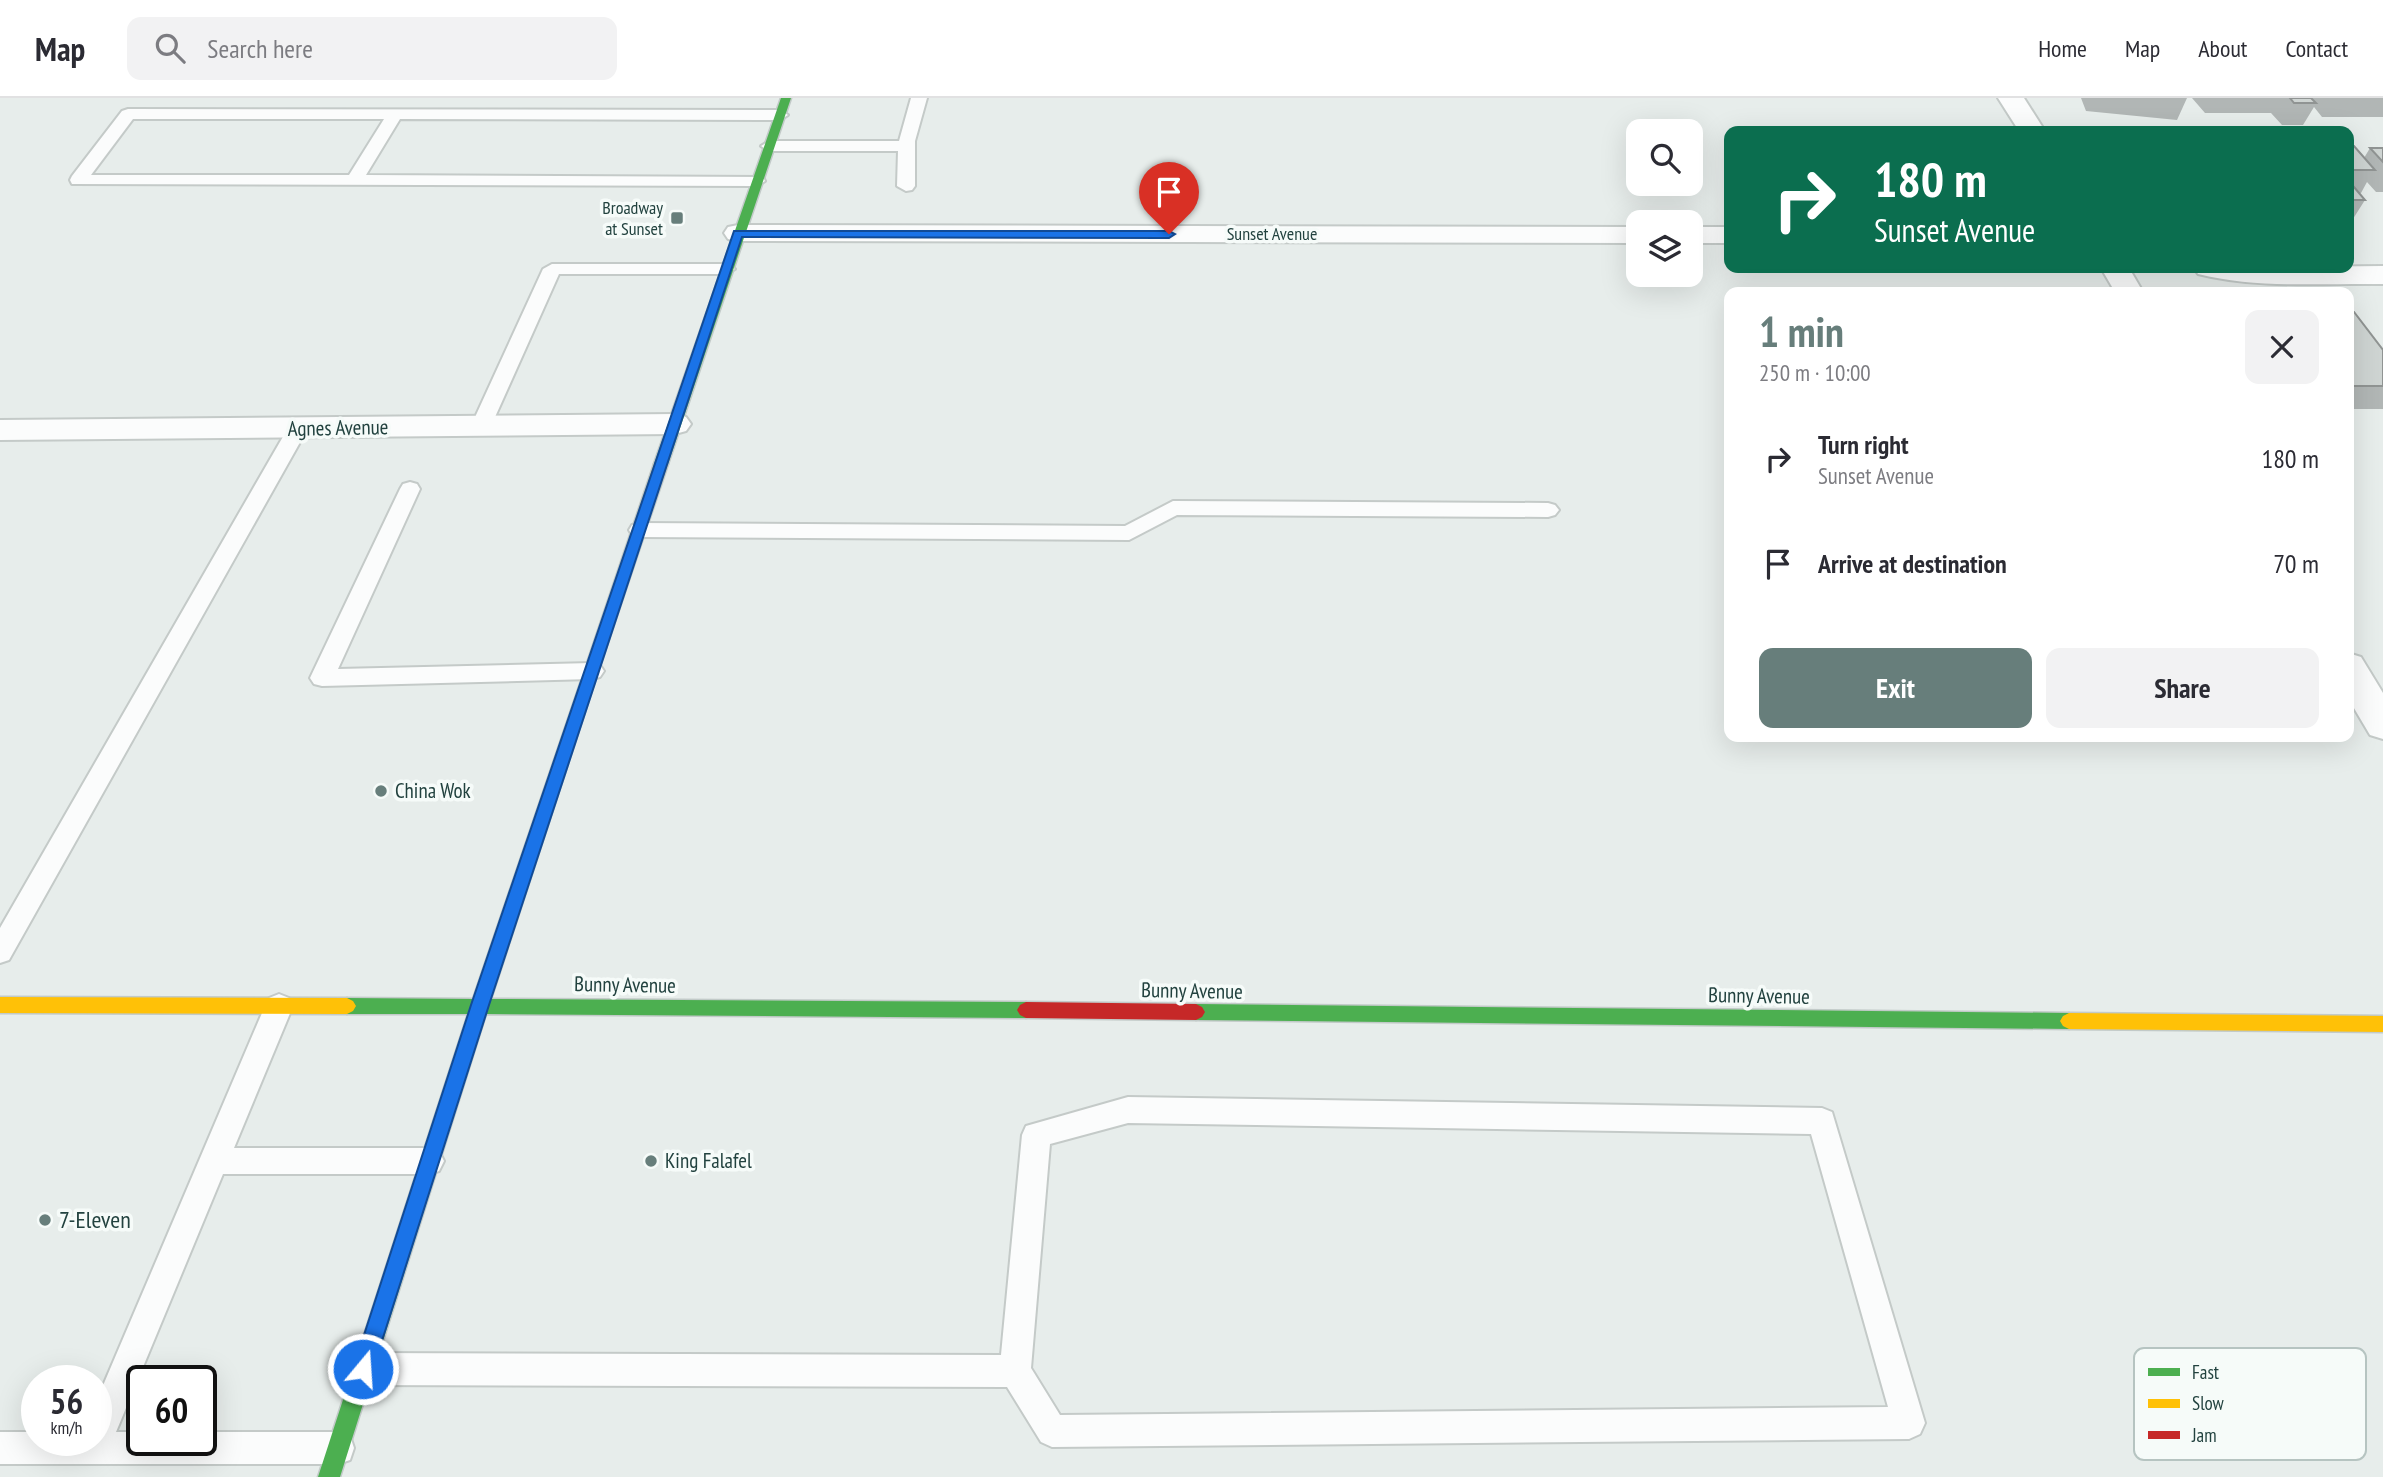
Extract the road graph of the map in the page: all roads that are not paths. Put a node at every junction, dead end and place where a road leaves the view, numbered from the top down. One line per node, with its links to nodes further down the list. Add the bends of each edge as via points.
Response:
1 (786, 98): 5 (street)
2 (919, 98): 8 (lane)
3 (2011, 98): 6 (street)
4 (395, 114): 5 (lane); 9 (lane); 9 (lane, via 128,114 78,180)
5 (780, 115): 7 (street)
6 (2029, 126)
7 (769, 146): 8 (lane); 10 (street)
8 (905, 146): 11 (lane)
9 (355, 180): 10 (lane)
10 (757, 181): 12 (street)
11 (906, 186)
12 (738, 233): 13 (street, Sunset Avenue); 16 (street)
13 (1626, 235)
14 (1703, 235): 15 (street)
15 (1724, 235)
16 (726, 269): 19 (street); 20 (lane, via 552,269)
17 (2256, 273): 18 (street)
18 (2383, 275)
19 (676, 425): 20 (street, Agnes Avenue); 25 (street)
20 (481, 426): 21 (street, Agnes Avenue)
21 (298, 428): 22 (street, Agnes Avenue); 29 (lane)
22 (0, 430)
23 (410, 489): 26 (lane, via 322,678)
24 (1548, 510): 25 (lane, via 1173,508 1129,533)
25 (640, 530): 26 (street)
26 (592, 671): 31 (street)
27 (2354, 676): 28 (street)
28 (2383, 725)
29 (0, 952)
30 (0, 1005): 32 (street, Bunny Avenue)
31 (480, 1005): 32 (street, Bunny Avenue); 33 (street, Bunny Avenue); 35 (street)
32 (279, 1006): 34 (lane)
33 (2383, 1024)
34 (215, 1161): 35 (lane); 38 (lane)
35 (429, 1161): 36 (street)
36 (363, 1369): 37 (lane); 42 (street)
37 (1016, 1371): 37 (lane, via 1035,1135 1128,1110 1822,1121 1909,1423 1052,1431)
38 (112, 1403)
39 (0, 1448): 40 (lane)
40 (21, 1448)
41 (112, 1449): 42 (lane)
42 (334, 1463)

